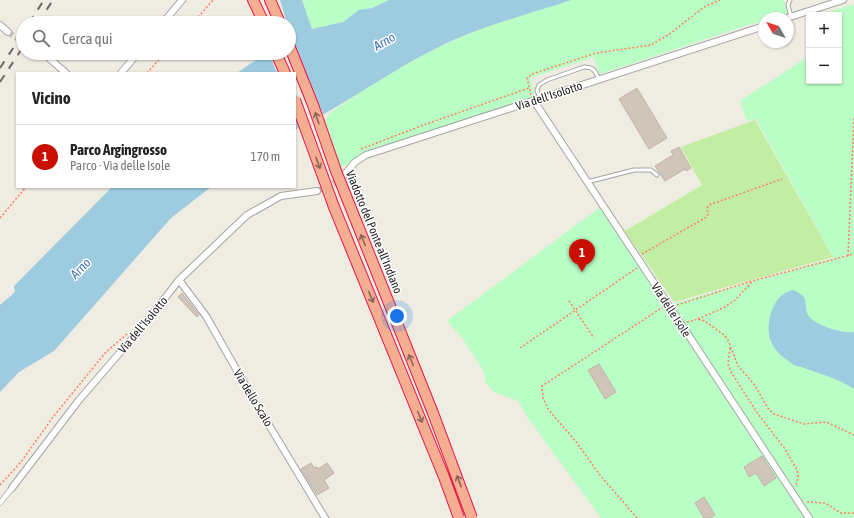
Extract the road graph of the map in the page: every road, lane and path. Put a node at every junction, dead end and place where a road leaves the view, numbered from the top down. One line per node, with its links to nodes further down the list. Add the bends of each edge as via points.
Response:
1 (182, 0): 10 (street)
2 (214, 0): 11 (path)
3 (253, 0): 12 (highway)
4 (270, 0): 13 (highway)
5 (720, 0): 27 (path, via 704,8 651,45 596,53 532,74 527,78)
6 (790, 0): 8 (lane)
7 (843, 0): 9 (street)
8 (789, 12)
9 (794, 15)
10 (169, 16)
11 (199, 16)
12 (261, 16)
13 (277, 16)
14 (0, 25): 16 (street)
15 (758, 28): 26 (street, Via dell'Isolotto)
16 (8, 32)
17 (51, 60): 22 (street)
18 (132, 60): 23 (street)
19 (159, 60): 24 (path)
20 (279, 60): 25 (highway)
21 (295, 60): 64 (highway, Viadotto del Ponte all'Indiano, one-way to 21, bridge)
22 (65, 72)
23 (122, 72)
24 (148, 72)
25 (285, 72)
26 (599, 79): 28 (street, Via dell'Isolotto); 28 (lane, via 591,67 547,80 539,85 537,90)
27 (529, 88): 29 (path); 32 (path, via 365,146 353,157)
28 (540, 99): 29 (street, Via dell'Isolotto)
29 (534, 101): 32 (street, Via dell'Isolotto, via 366,154); 36 (street, Via delle Isole)
30 (296, 103): 63 (highway, one-way to 63, bridge, via 334,207)
31 (854, 116): 41 (path)
32 (355, 162): 34 (street, Via dell'Isolotto)
33 (657, 175): 36 (lane, via 651,170 634,170)
34 (341, 179)
35 (782, 179): 42 (path, via 709,205 706,218)
36 (587, 182): 42 (street, Via delle Isole)
37 (25, 188): 39 (path)
38 (317, 192): 44 (street, Via dell'Isolotto, via 281,196 246,215)
39 (0, 218)
40 (854, 254): 41 (path)
41 (848, 256): 45 (path)
42 (637, 257): 43 (street, Via delle Isole)
43 (641, 264): 47 (street, Via delle Isole); 48 (path)
44 (179, 280): 51 (street, Via dell'Isolotto); 62 (street, Via dello Scalo, via 206,316)
45 (752, 281): 47 (path); 49 (path, via 735,300)
46 (569, 301): 48 (path)
47 (669, 305): 50 (street, Via delle Isole); 65 (path, via 542,386 541,390 548,409)
48 (575, 311): 52 (path); 54 (path)
49 (698, 319): 50 (path); 53 (path, via 724,335)
50 (680, 323): 58 (street, Via delle Isole)
51 (135, 335): 56 (path, via 130,332 115,342 53,417 22,462); 57 (street, Via dell'Isolotto, via 79,400)
52 (594, 338)
53 (730, 347): 55 (path, via 738,366 774,414 804,424 826,422); 58 (path, via 728,364 731,372 797,470)
54 (520, 348)
55 (854, 435)
56 (0, 484)
57 (12, 488): 60 (street, Via dell'Isolotto)
58 (794, 494): 59 (street, Via delle Isole)
59 (799, 502): 61 (path, via 825,503 841,513); 66 (street, Via delle Isole)
60 (0, 503)
61 (854, 513)
62 (325, 518)
63 (459, 518)
64 (472, 518)
65 (637, 518)
66 (809, 518)

